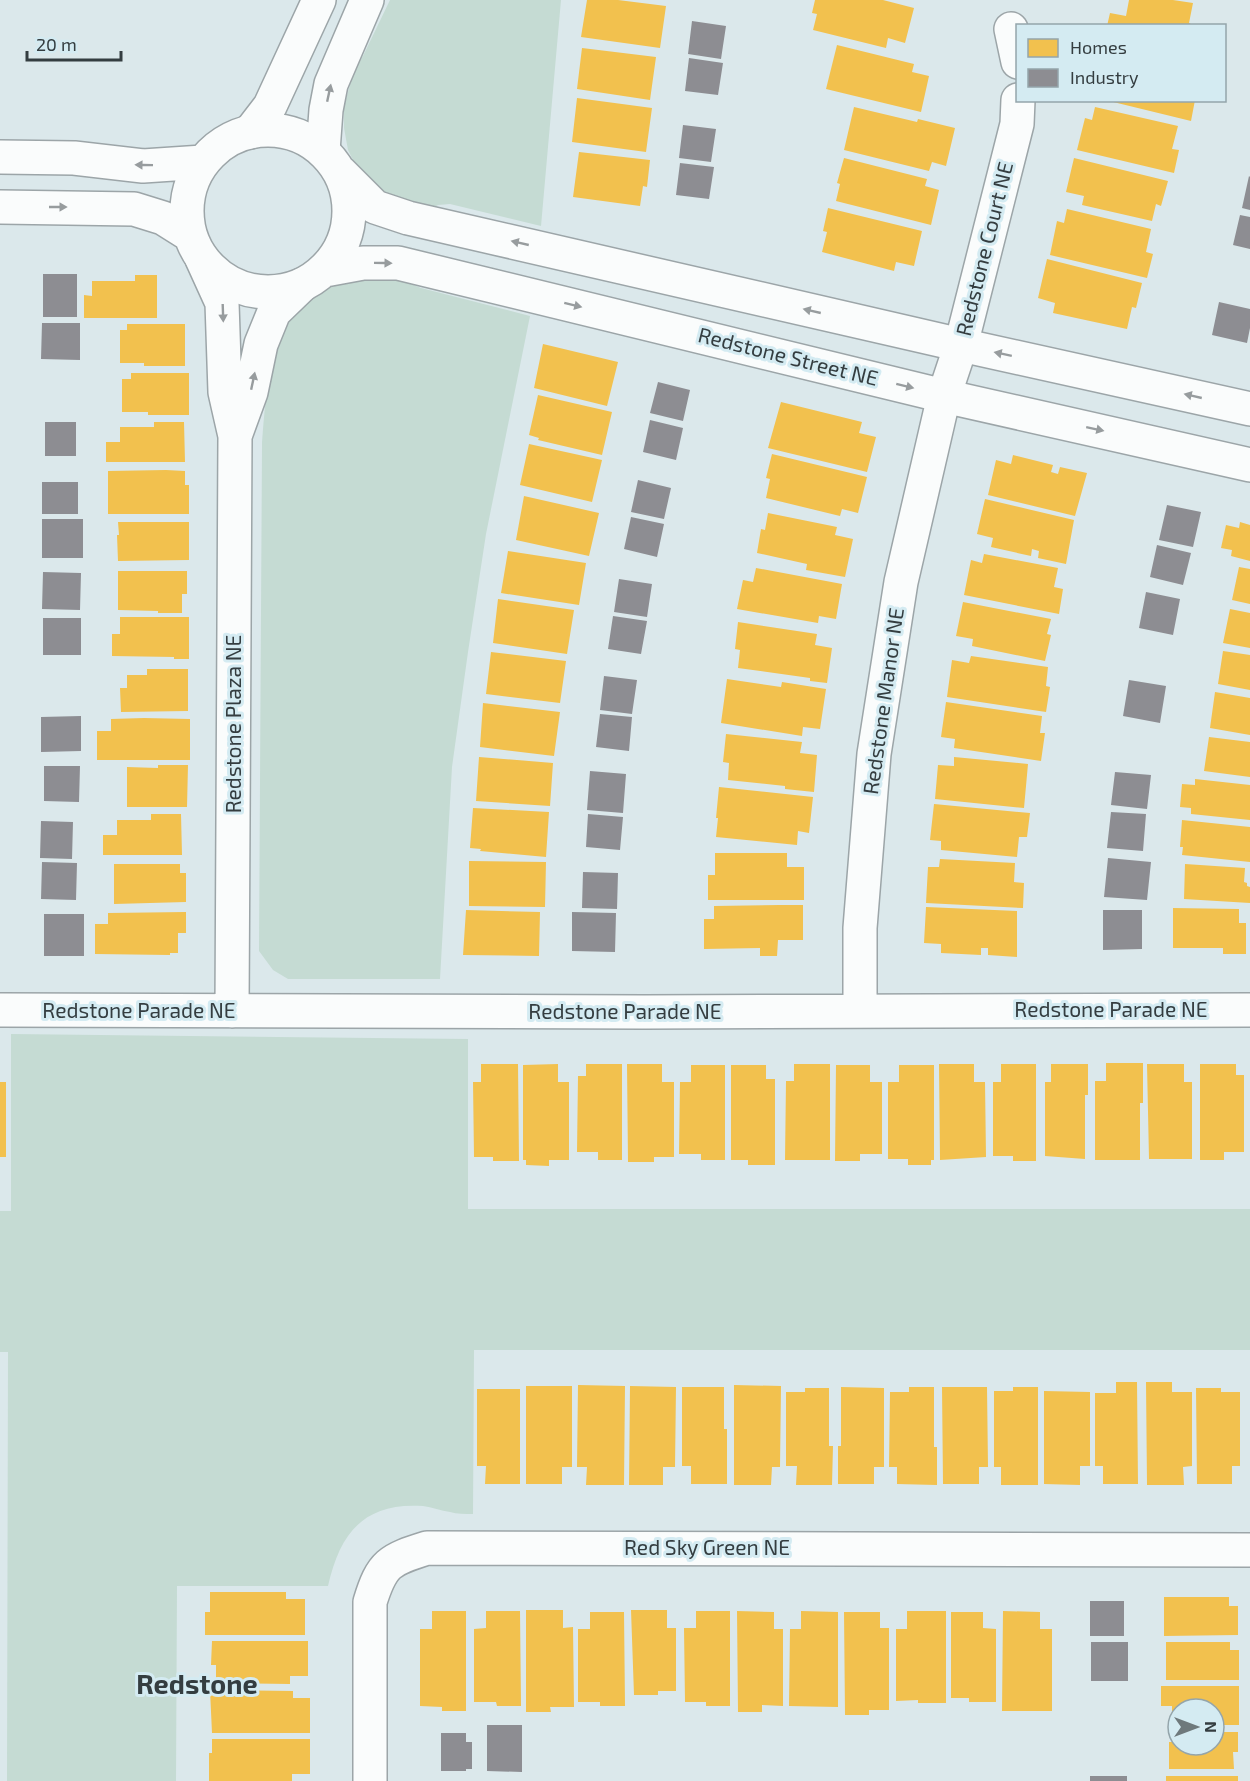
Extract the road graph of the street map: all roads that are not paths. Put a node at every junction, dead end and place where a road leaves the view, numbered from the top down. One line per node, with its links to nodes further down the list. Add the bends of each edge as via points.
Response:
1 (319, 0): 6 (street, via 270,106)
2 (367, 0): 8 (street, one-way to 2, via 326,110 331,84)
3 (1011, 29): 4 (street)
4 (1016, 57)
5 (1018, 102): 13 (street, Redstone Court NE, via 1017,124)
6 (250, 132): 8 (street, via 276,129 301,136); 9 (street, via 223,143)
7 (0, 157): 9 (street, one-way to 7, via 143,166 74,158)
8 (332, 161): 12 (street, via 349,197 349,224 341,249); 13 (street, one-way to 8, via 408,218 375,207)
9 (203, 162): 11 (street, via 191,184 187,210)
10 (0, 207): 11 (street, one-way to 11, via 134,209 163,218)
11 (196, 247): 12 (street, via 222,279 248,290 275,292); 16 (street, Redstone Plaza NE, one-way to 16, via 222,303 225,392)
12 (313, 278): 14 (street, Redstone Street NE, one-way to 14, via 363,263 398,263); 16 (street, Redstone Plaza NE, one-way to 12, via 274,312)
13 (961, 345): 14 (street, Redstone Court NE); 15 (street, one-way to 13)
14 (944, 396): 17 (street, Redstone Street NE, one-way to 17); 21 (street, Redstone Manor NE, via 901,582 874,754 861,928)
15 (1250, 409)
16 (235, 436): 20 (street, Redstone Plaza NE)
17 (1250, 465)
18 (1250, 1010): 21 (street, Redstone Parade NE)
19 (0, 1011): 20 (street, Redstone Parade NE)
20 (232, 1011): 21 (street, Redstone Parade NE)
21 (861, 1011)
22 (1250, 1550): 23 (street, Red Sky Green NE, via 427,1548 396,1558 378,1578 370,1602)
23 (370, 1781)

